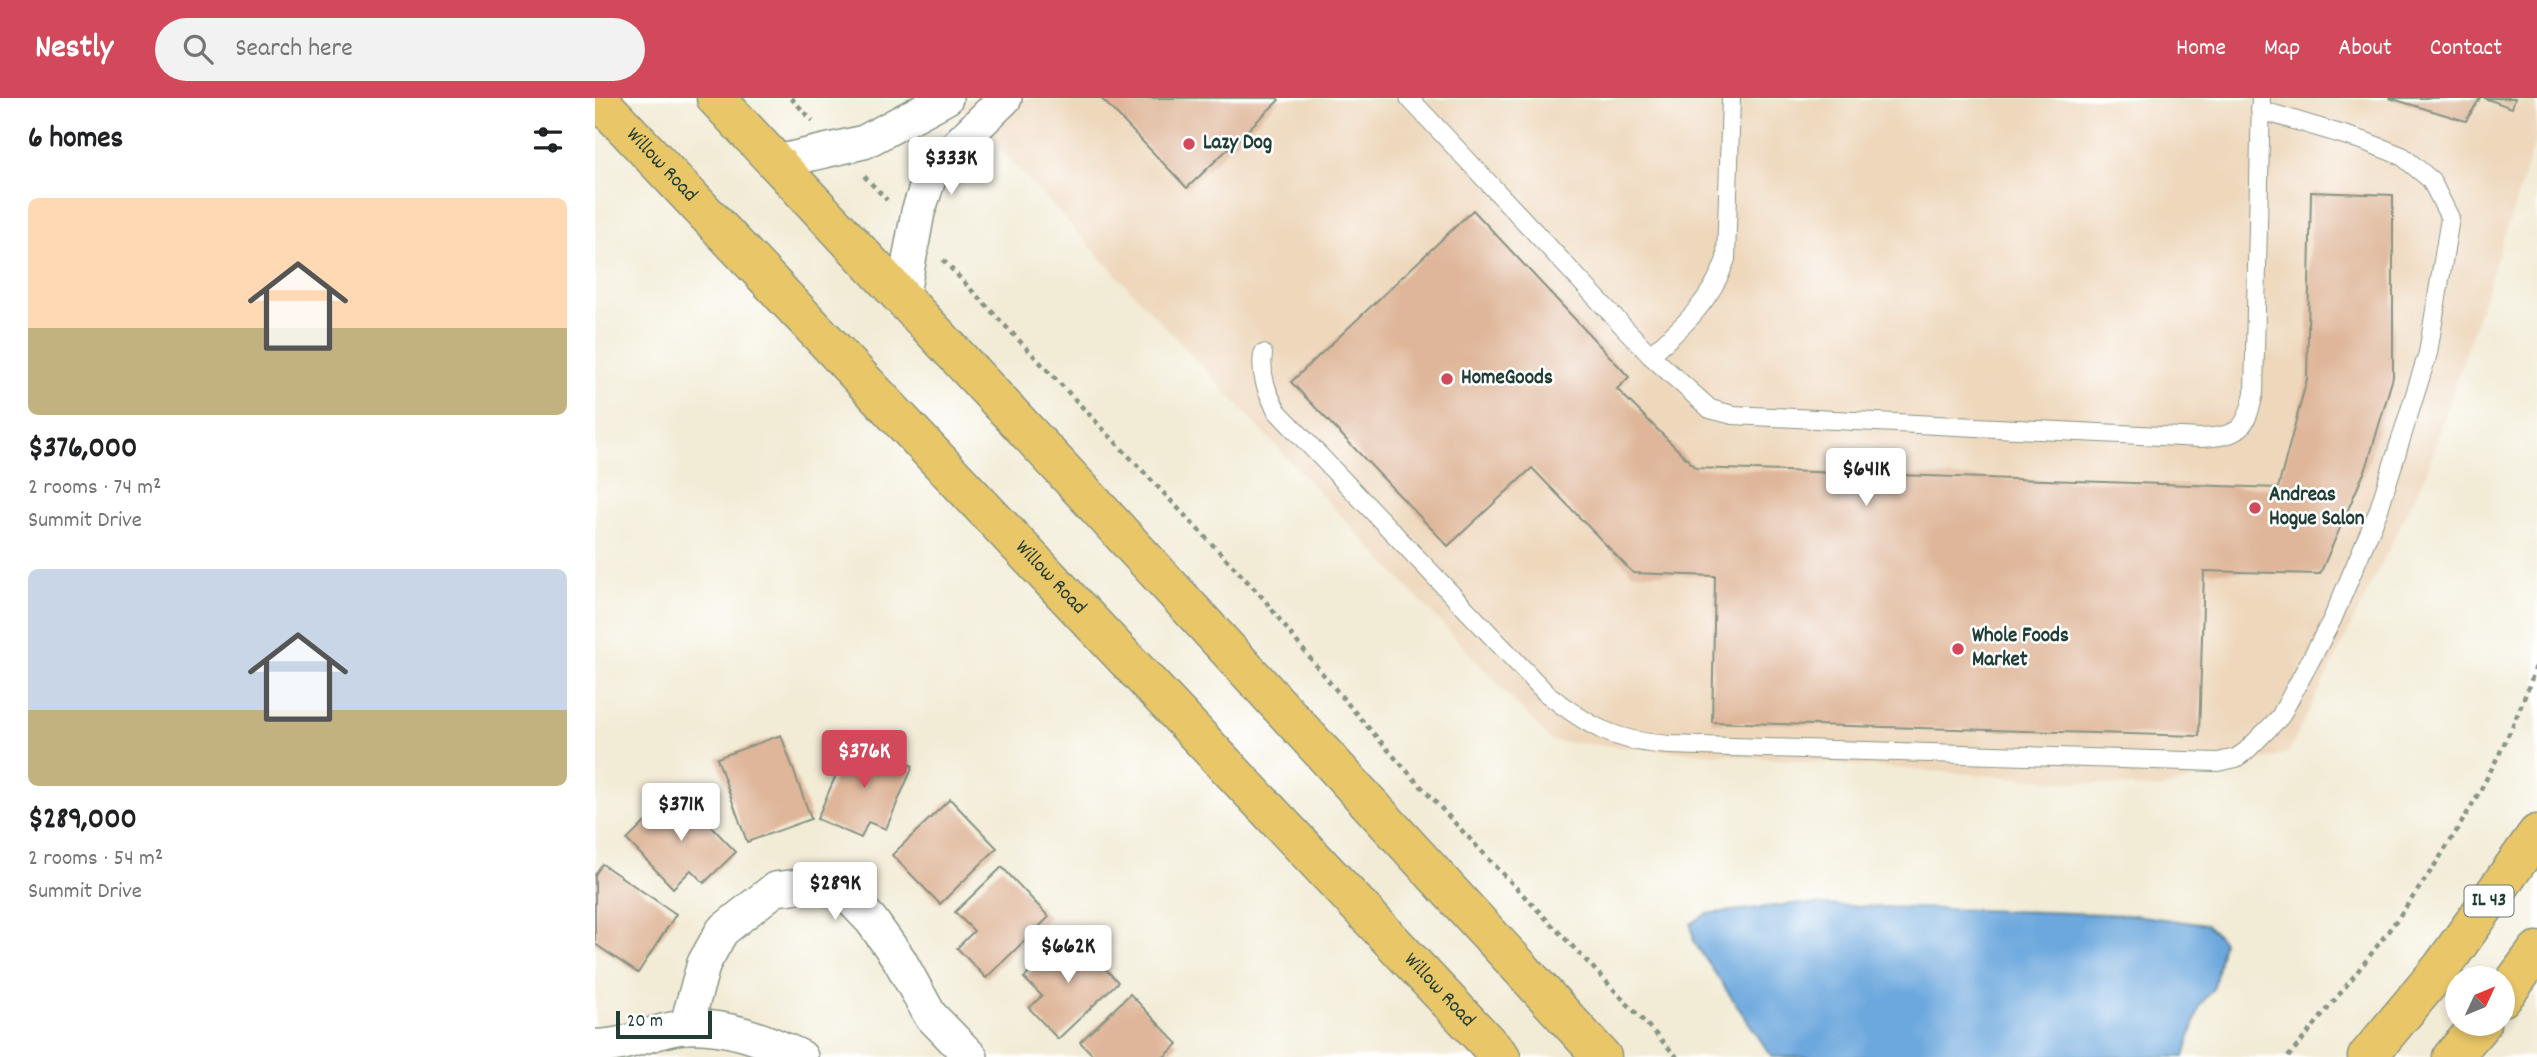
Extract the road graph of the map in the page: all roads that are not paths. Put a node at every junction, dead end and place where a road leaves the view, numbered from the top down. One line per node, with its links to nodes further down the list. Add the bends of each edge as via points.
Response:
1 (597, 98): 20 (main road, Willow Road)
2 (716, 98): 8 (main road)
3 (946, 98): 8 (street, via 864,142)
4 (1005, 98): 9 (street, via 932,170)
5 (1409, 98): 11 (lane)
6 (1731, 98): 11 (lane, via 1726,259 1717,284 1702,304)
7 (2260, 104): 10 (lane, via 2402,156 2431,180 2450,218 2428,352 2378,512 2295,694 2269,732 2236,758 2218,762 1647,744 1587,725 1546,693 1277,411 1263,379); 11 (lane, via 2254,393 2248,420 2225,437 1733,415 1710,408)
8 (777, 162): 9 (main road)
9 (902, 299): 21 (main road)
10 (1263, 354)
11 (1650, 355)
12 (2537, 834): 22 (main road, IL 43, via 2442,967)
13 (2537, 951): 14 (main road)
14 (2515, 981)
15 (686, 1027): 17 (street, via 611,1047); 18 (street, via 756,1036); 19 (street, via 704,962 722,931 775,889 809,885 845,893 871,920 930,1015)
16 (2470, 1036): 23 (main road)
17 (595, 1046)
18 (801, 1057)
19 (971, 1057)
20 (1501, 1057)
21 (1602, 1057)
22 (2367, 1057)
23 (2452, 1057)

